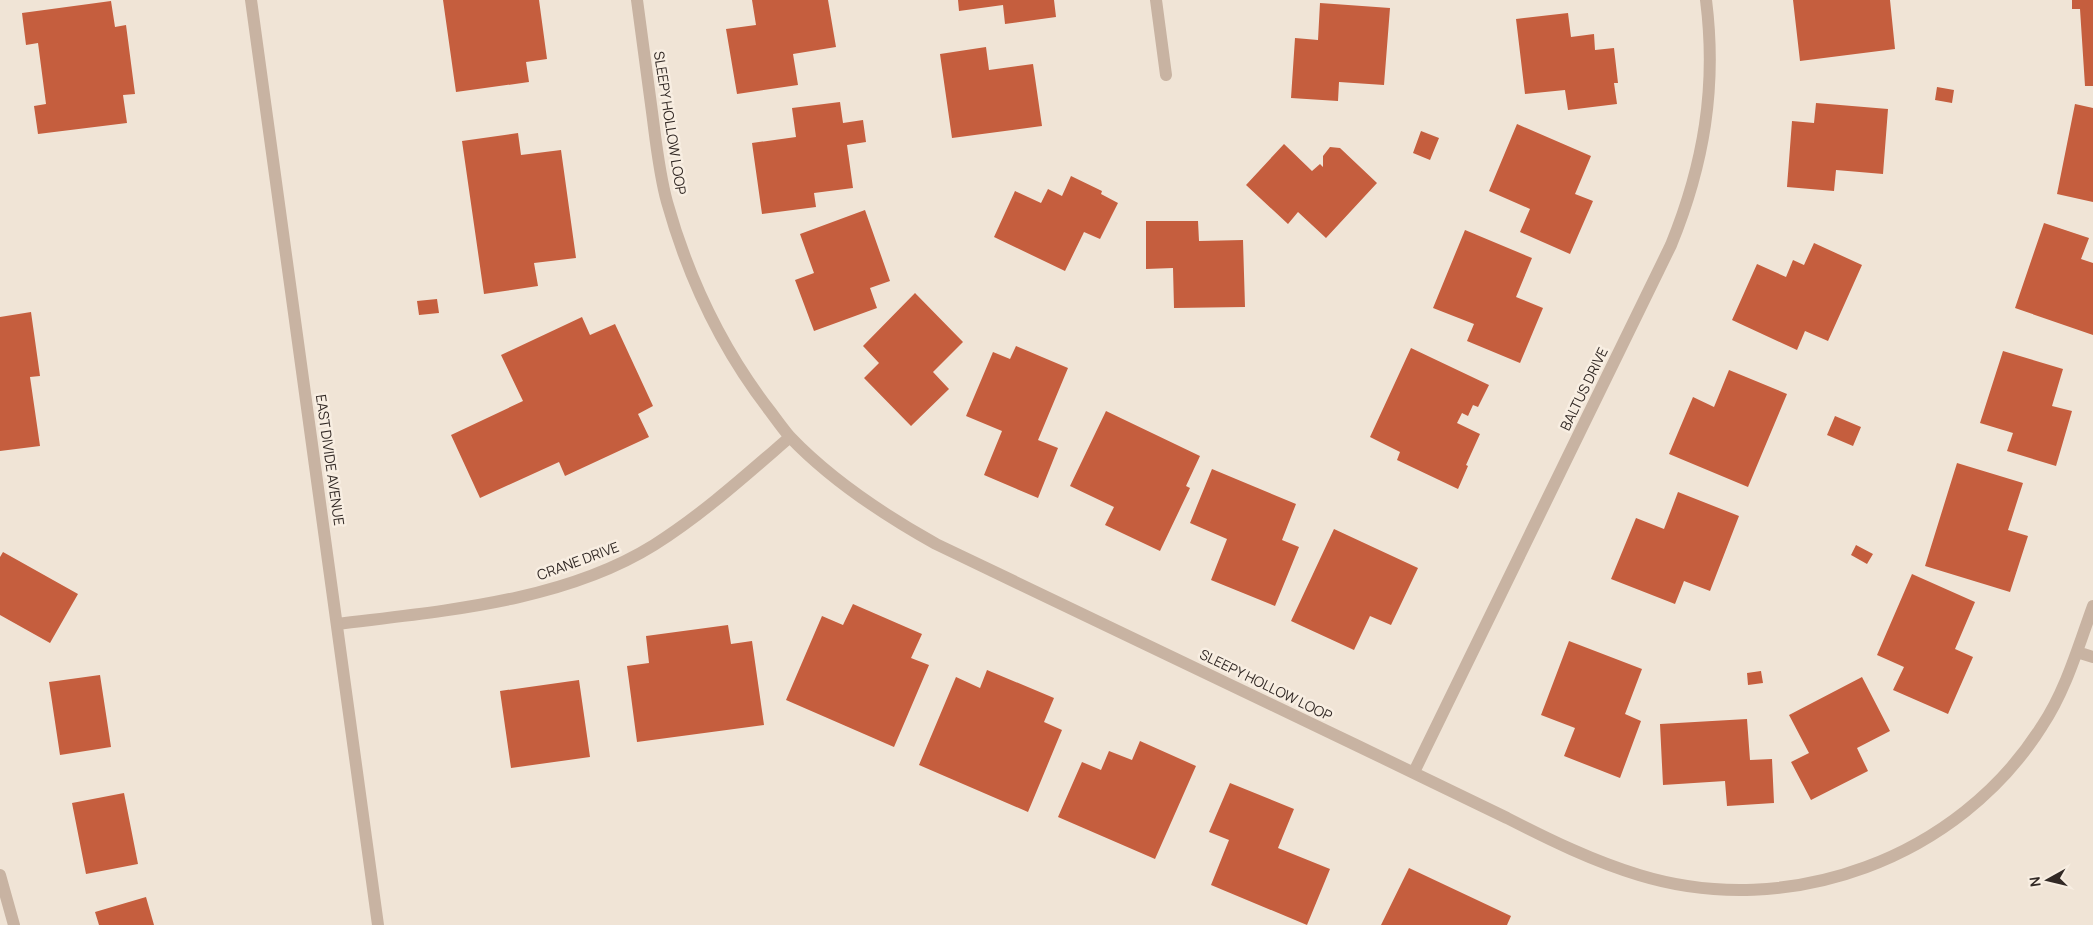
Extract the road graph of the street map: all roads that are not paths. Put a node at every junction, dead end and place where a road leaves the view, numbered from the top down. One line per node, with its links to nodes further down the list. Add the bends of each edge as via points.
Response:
1 (251, 0): 8 (street, EAST DIVIDE AVENUE)
2 (637, 0): 6 (street, SLEEPY HOLLOW LOOP, via 657,150 667,200 682,249 727,348)
3 (1156, 0): 5 (street)
4 (1706, 0): 11 (street, BALTUS DRIVE, via 1711,69 1707,116 1687,207)
5 (1166, 75)
6 (790, 437): 8 (street, CRANE DRIVE, via 696,516 653,546 612,567 570,583 496,602); 11 (street, SLEEPY HOLLOW LOOP, via 862,498 936,544)
7 (2093, 606): 9 (street, SLEEPY HOLLOW LOOP)
8 (337, 624): 14 (street, EAST DIVIDE AVENUE)
9 (2077, 652): 10 (street); 11 (street, SLEEPY HOLLOW LOOP, via 2043,725 2022,755 1961,816 1924,841 1886,860 1846,876 1803,885 1760,890 1720,889 1644,877 1571,850)
10 (2093, 658)
11 (1414, 772)
12 (0, 875): 13 (street)
13 (14, 925)
14 (378, 925)

